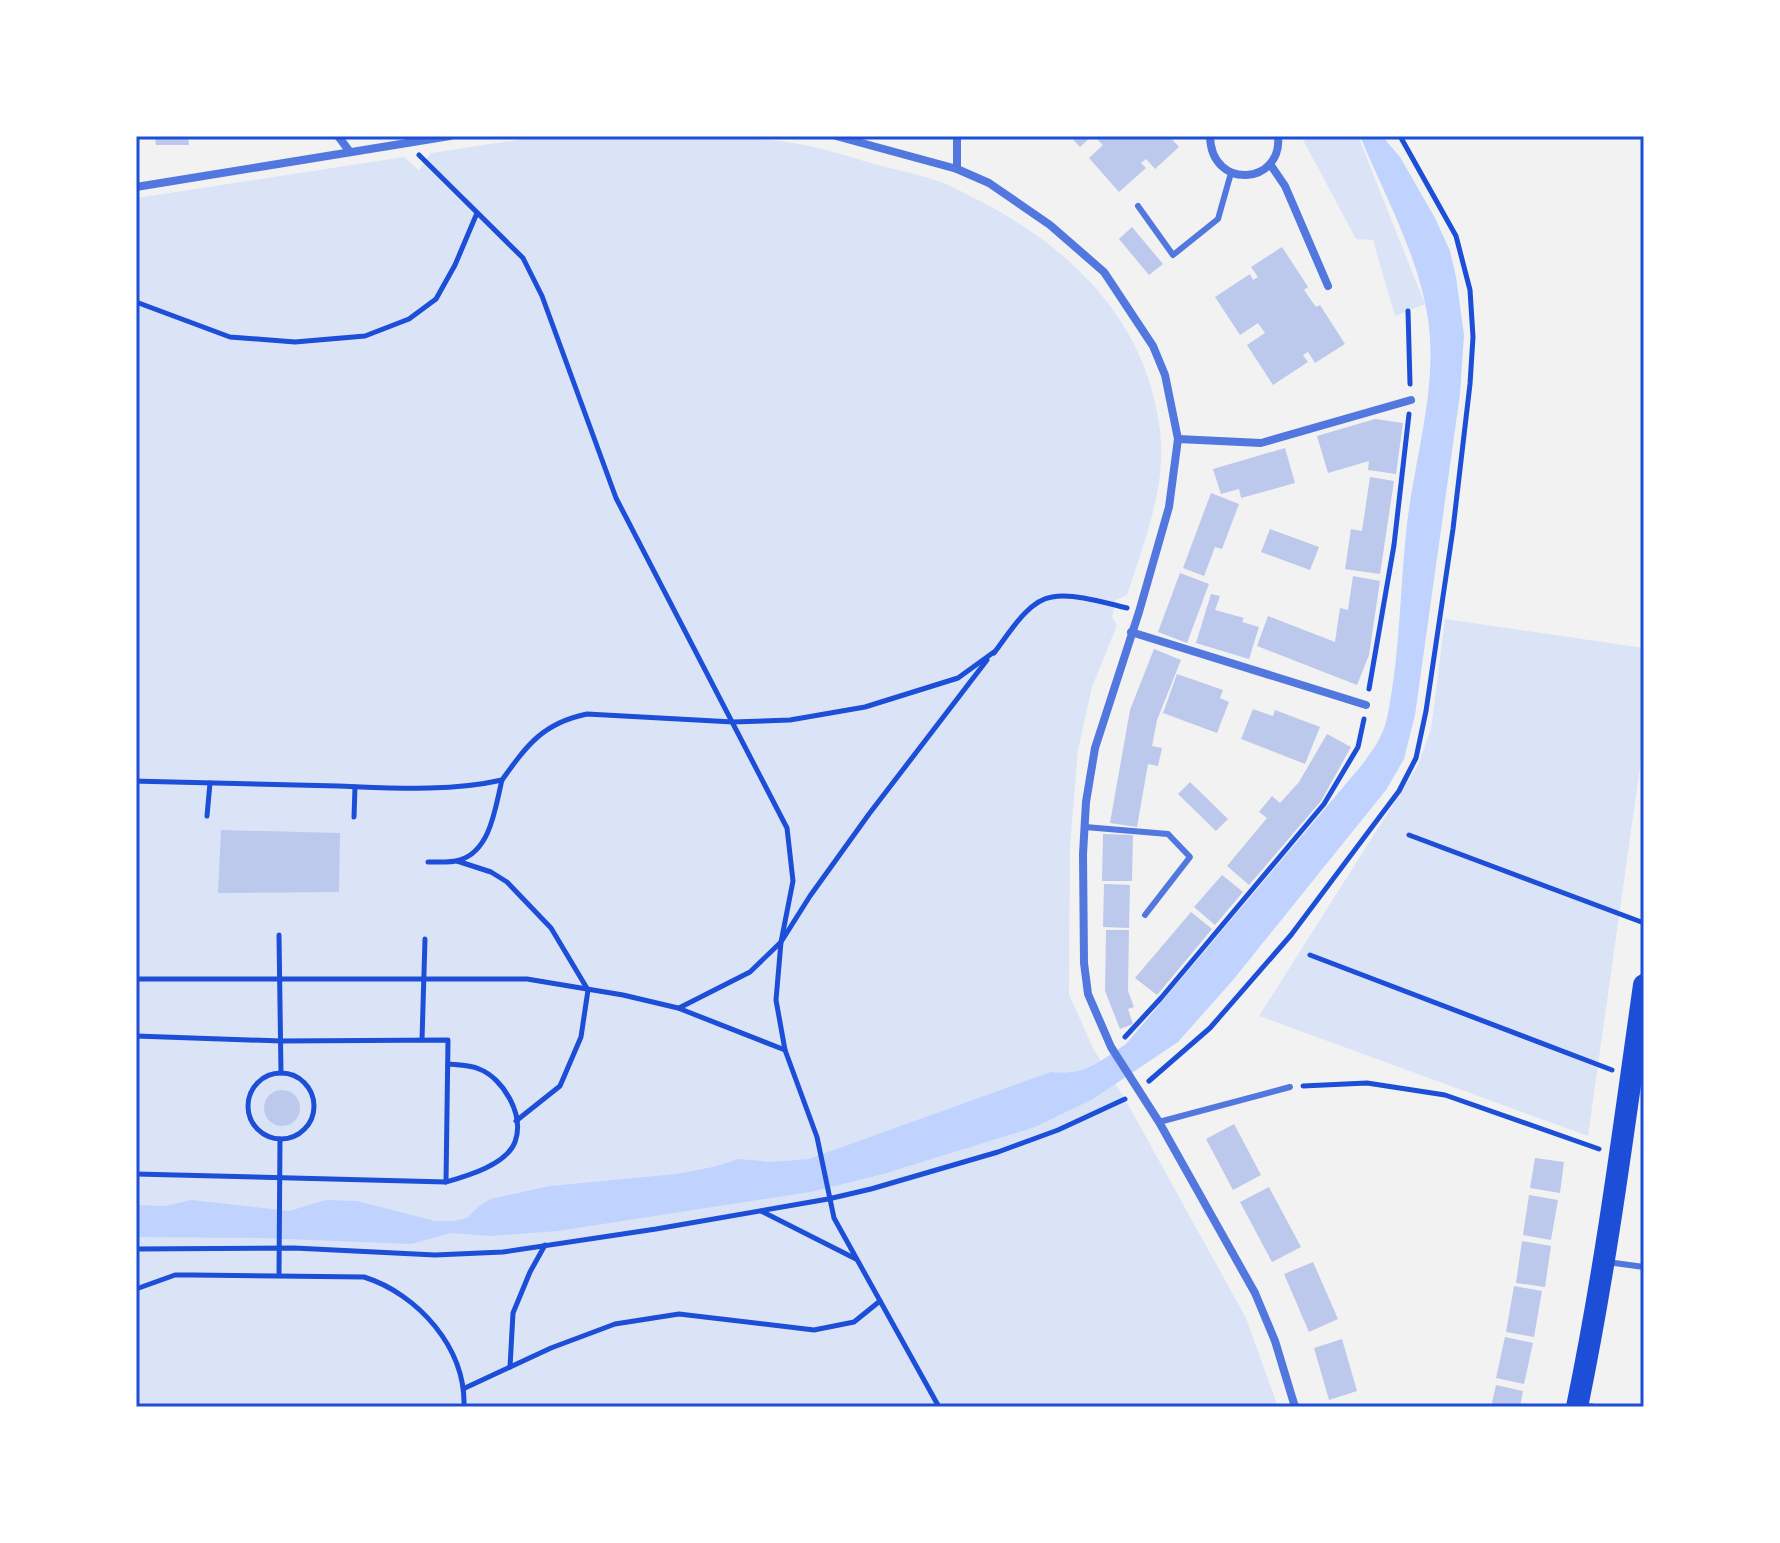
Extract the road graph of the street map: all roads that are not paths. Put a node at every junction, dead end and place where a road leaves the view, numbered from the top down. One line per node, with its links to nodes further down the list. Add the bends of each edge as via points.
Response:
1 (338, 136): 7 (street)
2 (450, 136): 7 (street)
3 (836, 136): 9 (street)
4 (957, 136): 9 (street)
5 (1210, 136): 10 (street, via 1214,158)
6 (1278, 136): 8 (street)
7 (350, 152): 11 (street)
8 (1270, 164): 10 (street, via 1252,174); 13 (street, via 1285,186)
9 (957, 169): 15 (street, via 1030,211 1104,272 1153,346 1165,375)
10 (1231, 173): 12 (lane, via 1218,219 1173,255)
11 (136, 187)
12 (1138, 206)
13 (1328, 286)
14 (1411, 400): 15 (street, via 1261,443)
15 (1178, 439): 16 (street, via 1169,507)
16 (1131, 632): 17 (street); 18 (street, via 1095,748)
17 (1366, 705)
18 (1085, 827): 19 (lane, via 1168,834 1190,857); 22 (street, via 1088,994 1111,1047)
19 (1145, 915)
20 (1644, 985): 23 (highway)
21 (1290, 1087): 22 (lane)
22 (1159, 1122): 26 (street, via 1255,1293)
23 (1603, 1262): 24 (lane); 25 (highway)
24 (1644, 1267)
25 (1584, 1406)
26 (1295, 1407)

